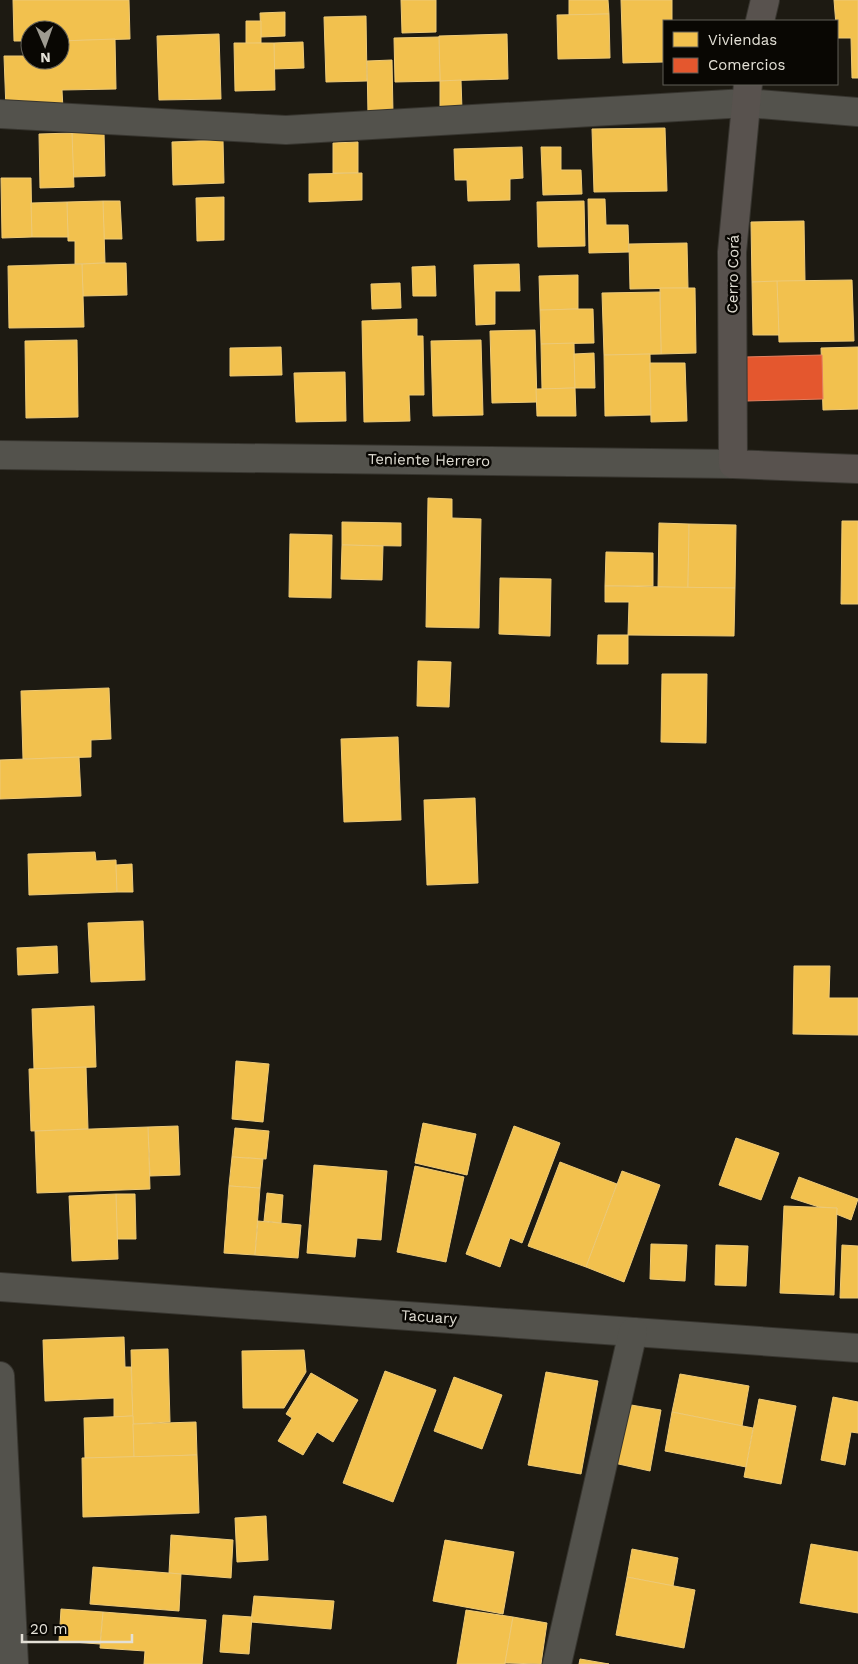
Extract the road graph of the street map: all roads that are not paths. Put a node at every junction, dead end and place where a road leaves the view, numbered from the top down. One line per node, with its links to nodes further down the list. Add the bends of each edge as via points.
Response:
1 (765, 0): 2 (main road)
2 (760, 20)
3 (747, 94): 4 (street); 5 (street, via 286,130); 7 (main road, Cerro Corá, via 732,252)
4 (858, 112)
5 (0, 114)
6 (0, 455): 7 (street, Teniente Herrero)
7 (733, 464): 8 (main road, Teniente Herrero)
8 (858, 469)
9 (0, 1287): 10 (street, Tacuary)
10 (633, 1332): 11 (street, Tacuary); 14 (street)
11 (858, 1348)
12 (0, 1376): 13 (street)
13 (14, 1664)
14 (557, 1664)

